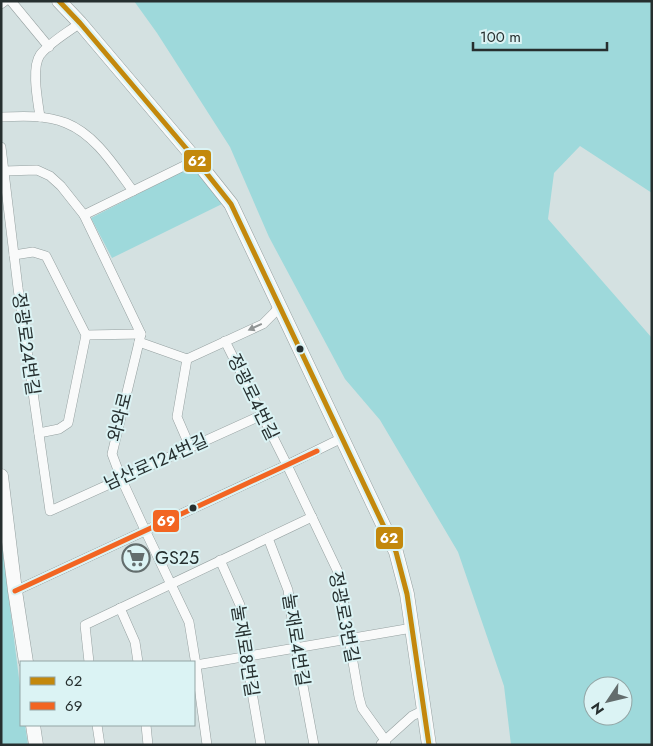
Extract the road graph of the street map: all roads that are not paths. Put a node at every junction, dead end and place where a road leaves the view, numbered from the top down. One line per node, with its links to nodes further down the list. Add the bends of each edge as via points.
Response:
1 (5, 1): 4 (street)
2 (11, 1): 6 (street)
3 (59, 1): 5 (main road)
4 (1, 4)
5 (80, 23): 6 (street); 10 (main road)
6 (49, 47): 8 (street, via 36,64)
7 (1, 117): 8 (street)
8 (40, 117): 12 (street, via 66,123 85,134)
9 (1, 147): 11 (street, 정광로24번길)
10 (196, 160): 12 (street); 15 (main road, via 231,204)
11 (4, 171): 13 (street, via 37,170 50,176); 14 (street, 정광로24번길)
12 (133, 191): 13 (street)
13 (84, 215): 17 (street)
14 (14, 255): 16 (street, via 33,252 46,256); 21 (street, 정광로24번길)
15 (279, 306): 18 (street, one-way to 18, via 263,324); 22 (main road)
16 (86, 336): 17 (street); 21 (street, via 68,423 59,429)
17 (140, 338): 19 (street); 26 (street, 와와로, via 112,454)
18 (225, 341): 19 (street, 정광로4번길); 20 (street, 정광로4번길)
19 (187, 359): 23 (street, via 177,416)
20 (262, 415): 23 (street, 남산로124번길); 24 (street, 정광로4번길)
21 (39, 433): 27 (street, 정광로24번길)
22 (342, 438): 24 (street); 35 (main road, via 396,552)
23 (190, 448): 26 (street, 남산로124번길)
24 (287, 465): 28 (street, 정광로3번길); 29 (street)
25 (1, 476): 33 (main road)
26 (122, 478): 27 (street, 남산로124번길); 29 (street, 와와로)
27 (50, 511)
28 (312, 517): 30 (street); 36 (street, 정광로3번길, via 340,576)
29 (145, 530): 32 (street, 와와로); 33 (street)
30 (268, 538): 31 (street); 37 (street, 눌재로4번길, via 288,590)
31 (220, 560): 32 (street); 38 (street, 눌재로8번길, via 240,605)
32 (171, 583): 34 (street); 42 (street, 와와로, via 189,622)
33 (15, 591): 39 (main road)
34 (120, 608): 40 (street, via 84,625); 41 (street, via 135,642)
35 (412, 628): 36 (street); 43 (main road)
36 (349, 639): 37 (street); 47 (street, 정광로3번길, via 362,708)
37 (296, 648): 38 (street); 53 (street, 눌재로4번길)
38 (246, 656): 42 (street); 52 (street, 눌재로8번길)
39 (26, 661)
40 (89, 661)
41 (138, 661)
42 (196, 665): 51 (street, 와와로)
43 (424, 710): 47 (street, via 412,716); 54 (main road)
44 (33, 726): 48 (main road)
45 (97, 726): 49 (street)
46 (146, 726): 50 (street)
47 (383, 743)
48 (36, 745)
49 (100, 745)
50 (148, 745)
51 (207, 745)
52 (261, 745)
53 (314, 745)
54 (429, 745)

